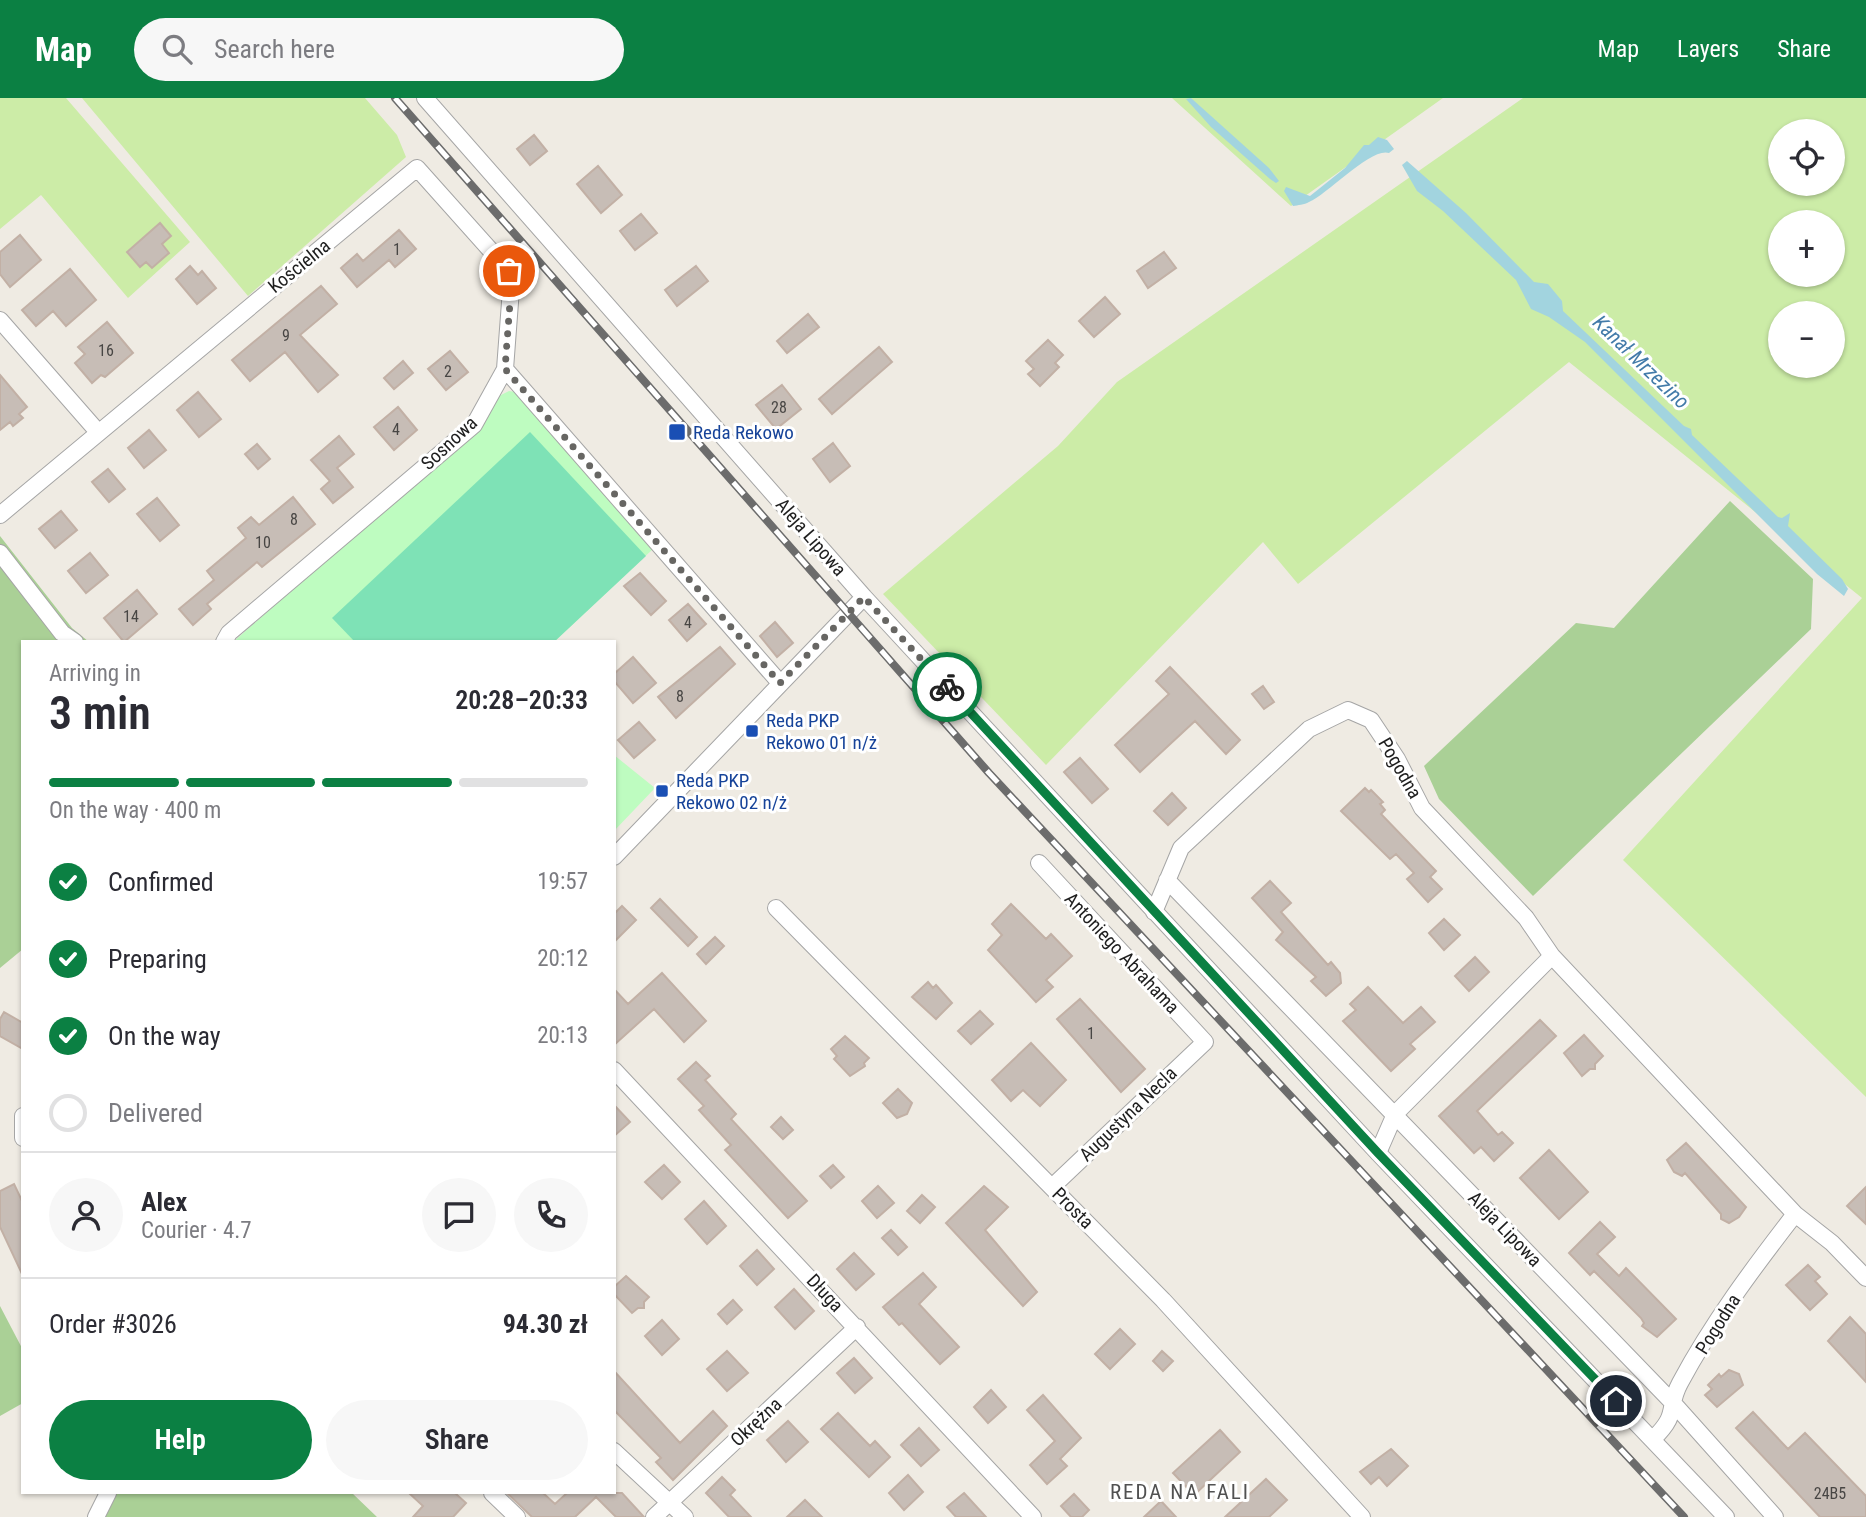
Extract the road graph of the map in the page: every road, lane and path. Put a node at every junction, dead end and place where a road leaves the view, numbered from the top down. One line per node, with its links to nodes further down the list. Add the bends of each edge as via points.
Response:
1 (425, 98): 7 (street, Aleja Lipowa)
2 (0, 320): 4 (street)
3 (505, 369): 4 (street, Kościelna, via 509,271 418,168); 9 (street, Sosnowa, via 474,425); 10 (street)
4 (98, 432): 5 (street, Kościelna)
5 (0, 515)
6 (0, 553): 8 (street, via 62,634)
7 (864, 597): 10 (street); 15 (street, Aleja Lipowa)
8 (72, 640)
9 (225, 640)
10 (780, 683): 11 (street)
11 (616, 855)
12 (1040, 863): 19 (street, Antoniego Abrahama)
13 (1167, 880): 15 (street, Pogodna); 16 (street, Aleja Lipowa); 17 (street, Pogodna, via 1181,848 1200,830 1309,729 1348,710 1371,720 1422,808 1526,918)
14 (776, 908): 23 (street, Prosta)
15 (1154, 912): 18 (street, Aleja Lipowa)
16 (1231, 945): 18 (street); 21 (street, Aleja Lipowa)
17 (1552, 956): 21 (street); 24 (street, Pogodna)
18 (1208, 966): 22 (street, Aleja Lipowa)
19 (1205, 1042): 23 (street, Augustyna Necla)
20 (616, 1072): 26 (street, Długa)
21 (1395, 1114): 22 (street); 27 (street, Aleja Lipowa)
22 (1378, 1153): 28 (street, Aleja Lipowa)
23 (1052, 1187): 38 (street, Prosta, via 1163,1300)
24 (1795, 1214): 25 (street, Pogodna); 27 (street, Pogodna, via 1752,1269 1678,1385)
25 (1866, 1278)
26 (857, 1327): 32 (street, Okrężna); 37 (street, Długa)
27 (1674, 1404): 28 (street, Pogodna, via 1670,1423); 40 (street, Aleja Lipowa)
28 (1653, 1439): 39 (street, Aleja Lipowa)
29 (616, 1453): 32 (street)
30 (108, 1494): 33 (street)
31 (493, 1494): 34 (street)
32 (670, 1502): 35 (street, Okrężna); 36 (street)
33 (96, 1517)
34 (517, 1517)
35 (654, 1517)
36 (685, 1517)
37 (1033, 1517)
38 (1362, 1517)
39 (1726, 1517)
40 (1775, 1517)

